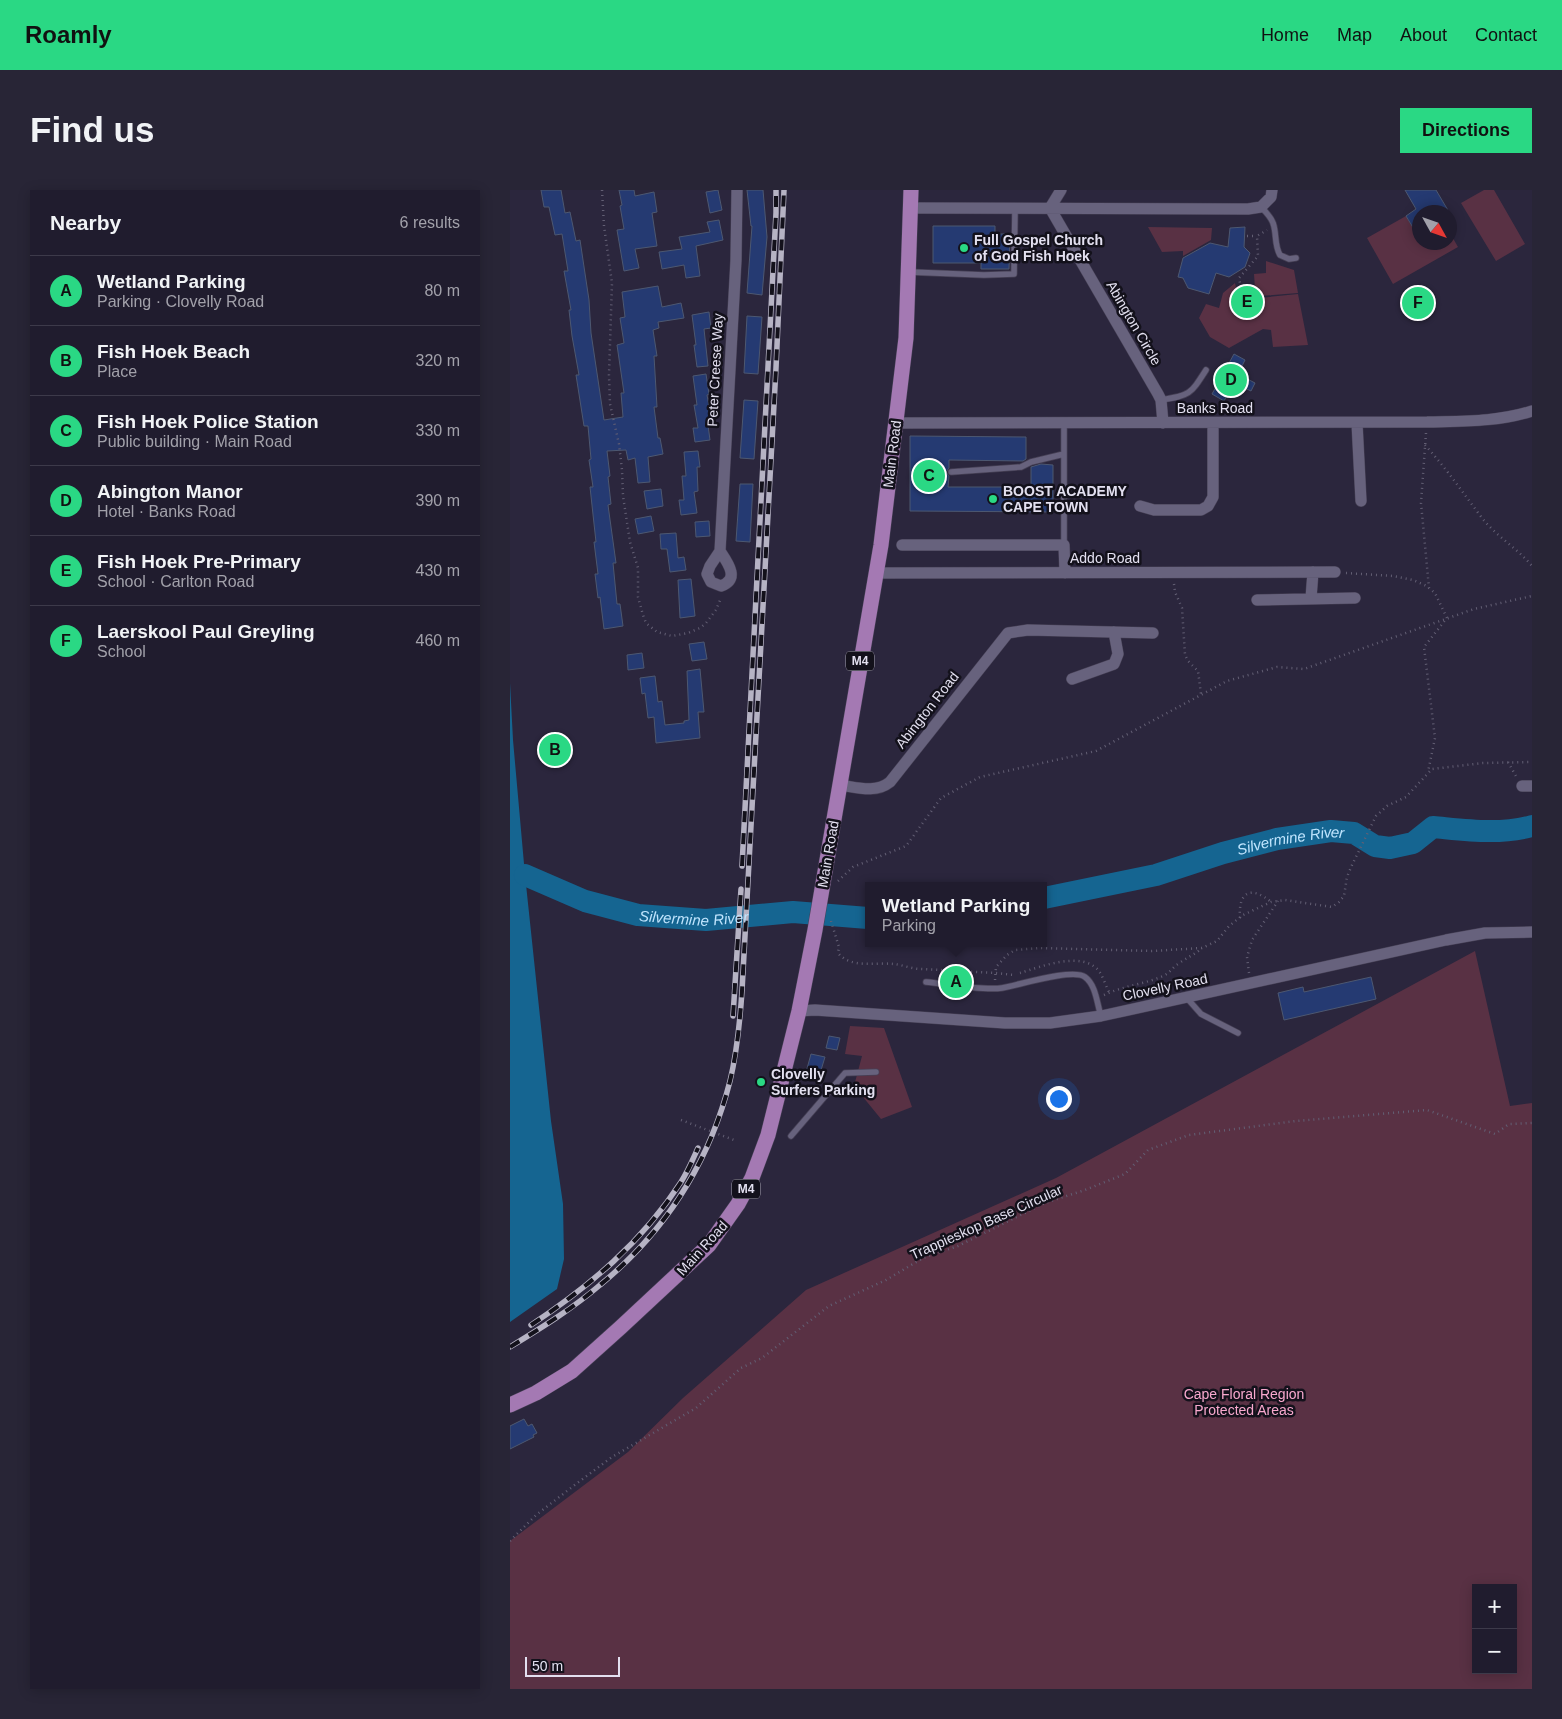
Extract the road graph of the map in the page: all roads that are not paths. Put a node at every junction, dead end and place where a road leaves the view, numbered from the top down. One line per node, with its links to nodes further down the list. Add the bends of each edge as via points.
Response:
1 (737, 190): 25 (street, Peter Creese Way)
2 (911, 190): 6 (main road, Main Road / M4)
3 (1061, 190): 8 (street)
4 (1272, 190): 5 (street, via 1271,197)
5 (1261, 207): 8 (street); 9 (lane, via 1274,226 1280,255)
6 (910, 208): 7 (street); 10 (main road, Main Road / M4)
7 (1015, 208): 8 (street); 10 (lane, via 1014,274)
8 (1050, 208): 12 (street, Abington Circle)
9 (1296, 258)
10 (909, 272): 14 (main road, Main Road / M4, via 906,338)
11 (1206, 370): 12 (lane, via 1188,394)
12 (1161, 400): 15 (street, Abington Circle)
13 (1532, 411): 18 (street, Banks Road, via 1478,421)
14 (896, 422): 16 (street, Banks Road); 28 (main road, Main Road / M4)
15 (1163, 422): 16 (street, Banks Road); 17 (street, Banks Road)
16 (1064, 423): 19 (lane)
17 (1213, 423): 18 (street, Banks Road); 22 (street, via 1213,498 1208,506 1201,510 1154,510)
18 (1357, 423): 21 (street)
19 (1064, 454): 20 (lane, via 1022,467); 24 (lane)
20 (952, 472)
21 (1361, 502)
22 (1140, 506)
23 (902, 545): 24 (street)
24 (1064, 545): 29 (street)
25 (720, 551): 25 (street, Peter Creese Way, via 732,572 730,580 721,586 711,582 707,574)
26 (1313, 572): 27 (street, Addo Road); 29 (street, Addo Road); 30 (street)
27 (1335, 572)
28 (875, 573): 29 (street, Addo Road); 36 (main road, Main Road / M4)
29 (1065, 573)
30 (1311, 598): 31 (street); 32 (street)
31 (1355, 598)
32 (1257, 600)
33 (1114, 632): 34 (street, Abington Road); 35 (street, via 1118,654 1114,664); 36 (street, Abington Road, via 1028,630 1005,635 890,782 874,789)
34 (1153, 633)
35 (1072, 679)
36 (839, 785): 40 (main road, Main Road / M4)
37 (1532, 932): 39 (street, Clovelly Road, via 1499,931 1466,936)
38 (926, 982): 41 (lane, via 993,989 1071,974 1081,975 1091,984)
39 (1186, 997): 41 (street, Clovelly Road); 42 (lane, via 1201,1014)
40 (799, 1010): 41 (street, Clovelly Road, via 1005,1023 1050,1023); 45 (main road, Main Road / M4, via 768,1135 738,1204 724,1226 709,1245 592,1355 550,1385)
41 (1101, 1016)
42 (1238, 1033)
43 (876, 1072): 44 (lane, via 845,1073)
44 (791, 1136)
45 (510, 1405)

